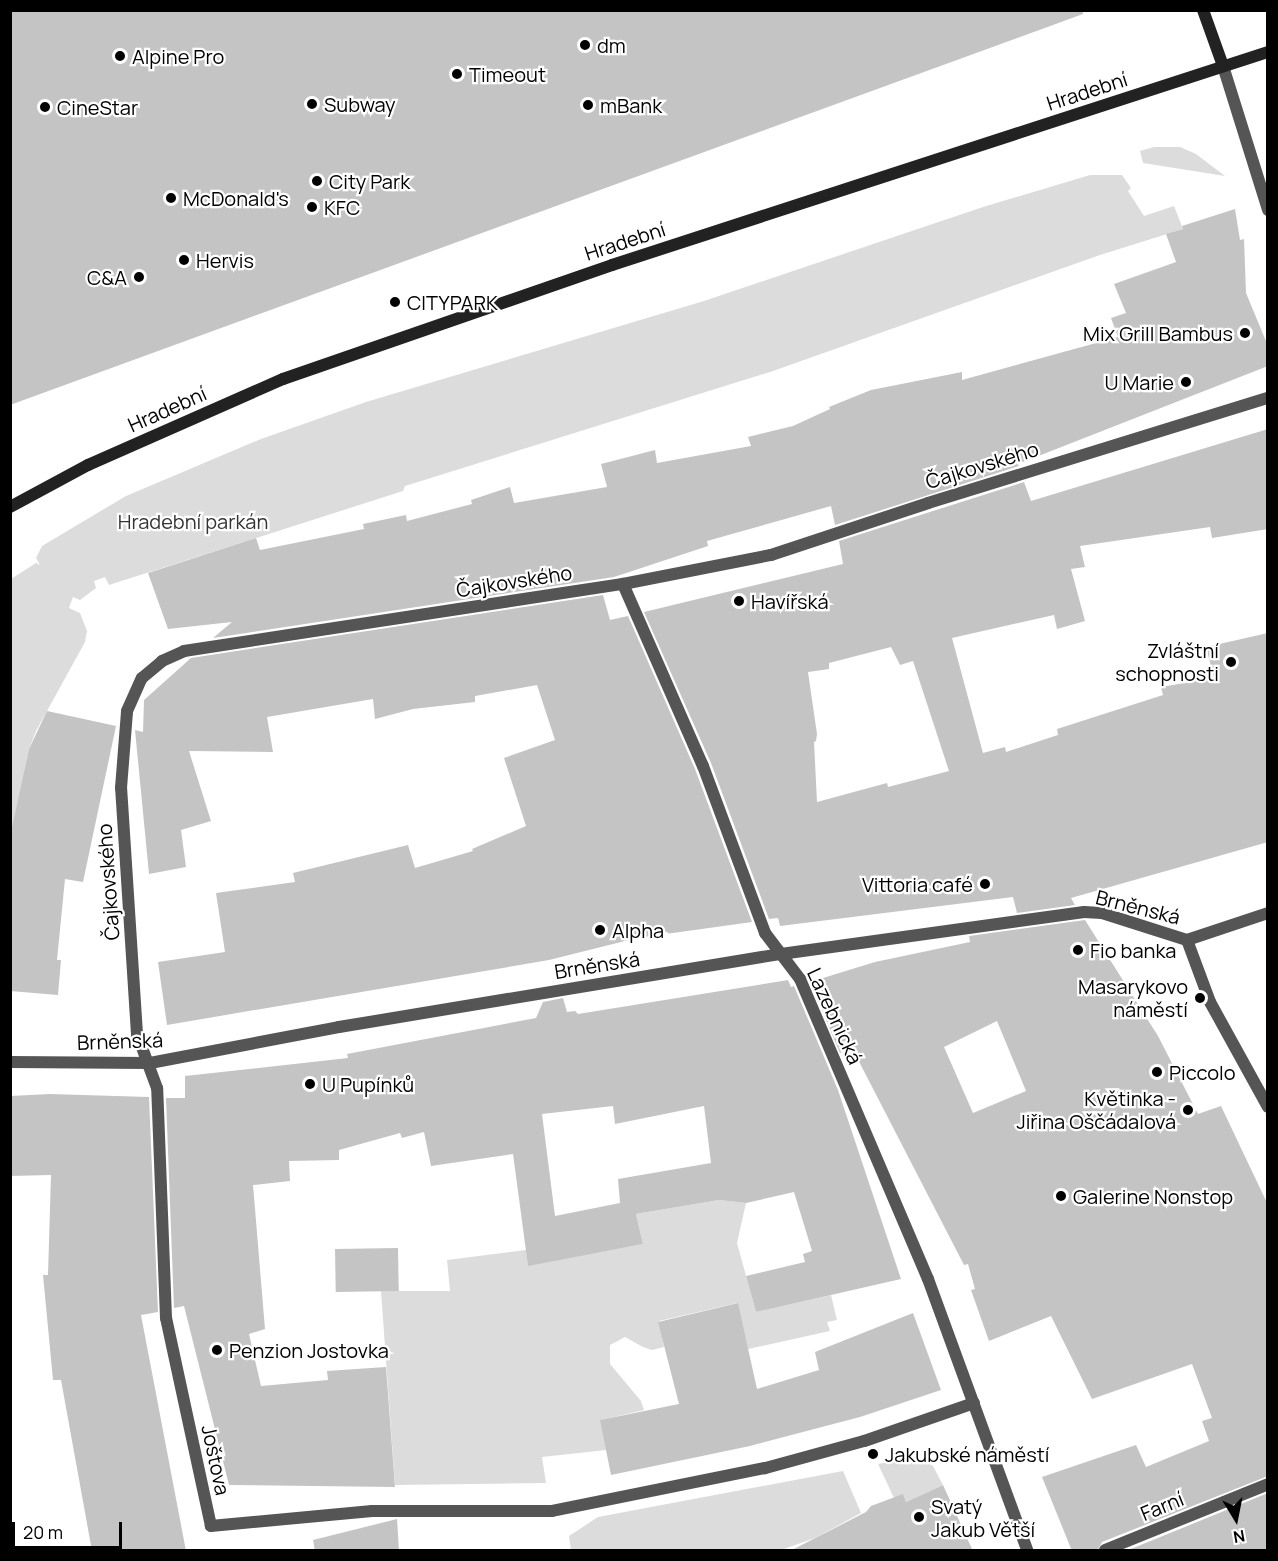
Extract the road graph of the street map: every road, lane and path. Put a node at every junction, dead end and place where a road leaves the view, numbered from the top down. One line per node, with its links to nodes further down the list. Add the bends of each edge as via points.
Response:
1 (1203, 10): 3 (main road)
2 (1268, 52): 3 (main road, Hradební)
3 (1223, 66): 4 (street); 6 (main road, Hradební, via 612,265 283,380 88,465)
4 (1268, 210)
5 (1268, 398): 7 (street, Čajkovského, via 771,555)
6 (10, 507)
7 (623, 584): 10 (street, Lazebnická, via 703,766 765,933); 12 (street, Čajkovského, via 184,651 162,661 142,678 127,711 121,788 137,1034)
8 (1268, 913): 9 (street)
9 (1187, 940): 10 (street, Brněnská, via 1102,913 1084,912); 13 (street, via 1210,1002)
10 (781, 954): 12 (street, Brněnská, via 339,1027); 14 (street, Lazebnická, via 805,990 928,1279)
11 (10, 1062): 12 (street, Brněnská)
12 (150, 1063): 14 (street, Joštova, via 157,1088 166,1318 211,1526 372,1511 552,1511 765,1468 864,1441)
13 (1268, 1107)
14 (974, 1403): 16 (street)
15 (1268, 1484): 17 (street, Farní)
16 (1027, 1551)
17 (1105, 1551)

